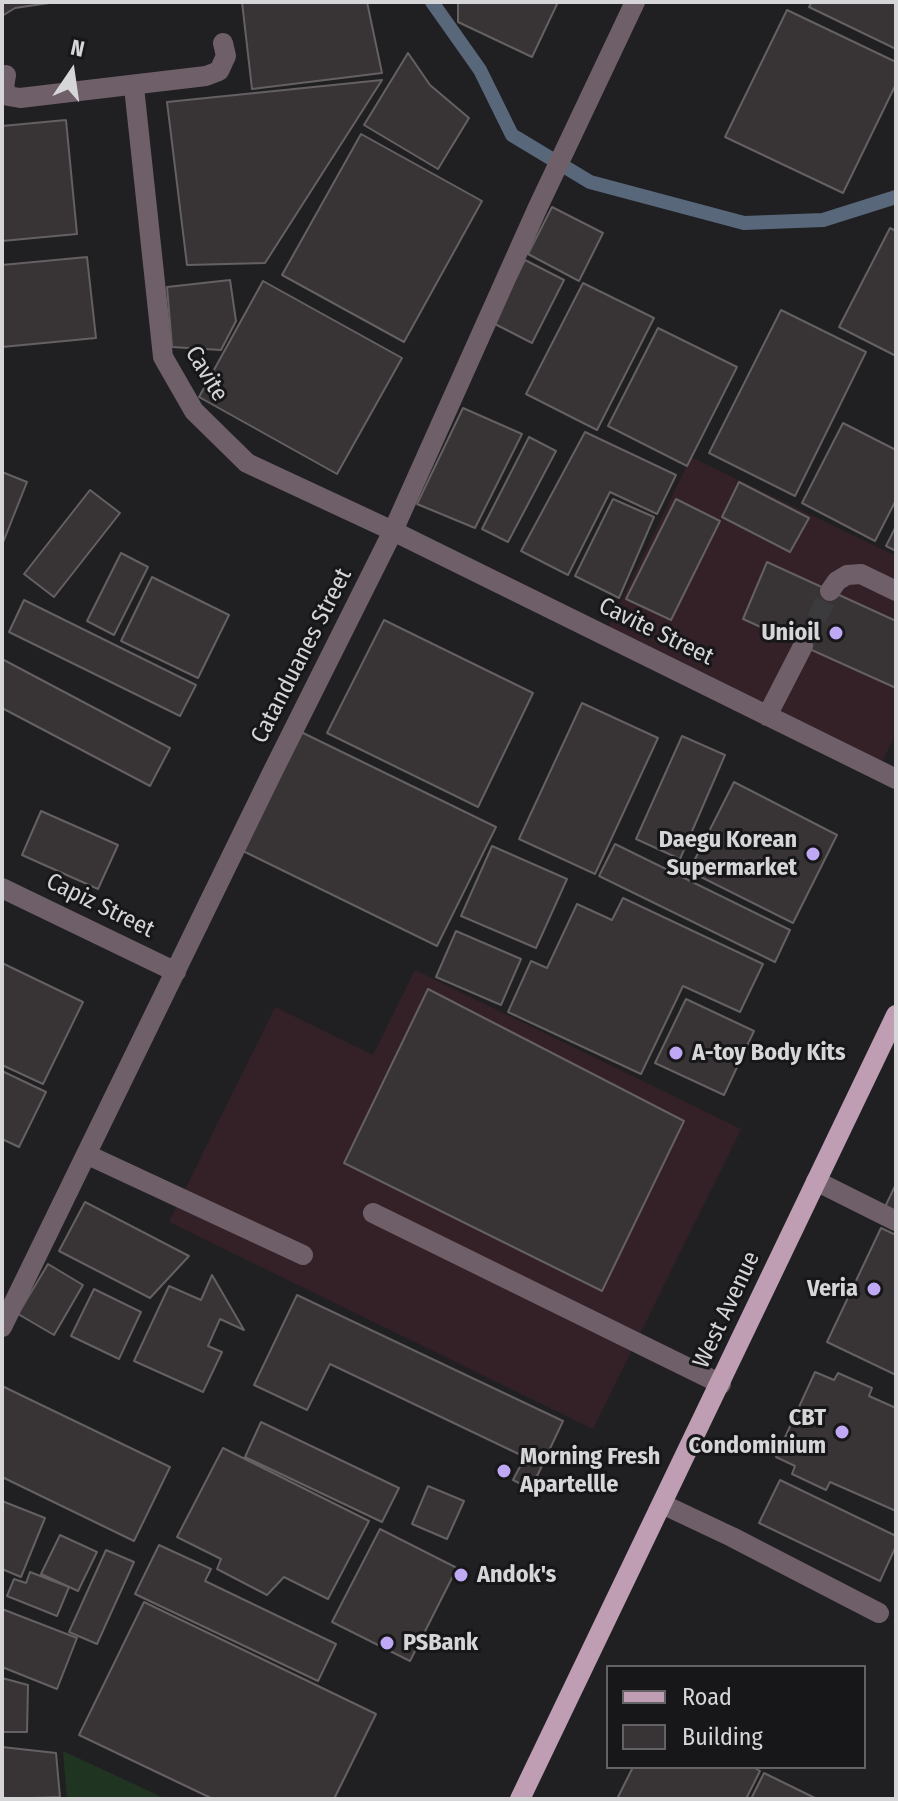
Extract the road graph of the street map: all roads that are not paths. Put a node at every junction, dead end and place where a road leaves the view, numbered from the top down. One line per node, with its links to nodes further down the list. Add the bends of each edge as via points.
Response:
1 (635, 2): 5 (street, Catanduanes Street)
2 (223, 43): 4 (street, via 226,56 219,71)
3 (6, 75): 4 (street, via 8,96 20,98)
4 (134, 87): 5 (street, Cavite, via 163,357 194,411 247,463)
5 (393, 531): 9 (street, Cavite Street); 12 (street, Catanduanes Street)
6 (830, 591): 7 (street, via 847,575 861,574)
7 (896, 591)
8 (803, 646): 9 (street)
9 (767, 716): 10 (street, Cavite Street)
10 (896, 779)
11 (2, 888): 12 (street, Capiz Street)
12 (176, 972): 14 (street, Catanduanes Street)
13 (896, 1015): 15 (main road, West Avenue)
14 (88, 1155): 18 (street); 19 (street, Catanduanes Street)
15 (816, 1181): 17 (street); 20 (main road, West Avenue)
16 (373, 1213): 20 (street)
17 (896, 1221)
18 (303, 1255)
19 (2, 1327)
20 (721, 1384): 21 (main road, West Avenue)
21 (662, 1504): 22 (street); 23 (main road, West Avenue)
22 (879, 1613)
23 (520, 1799)

